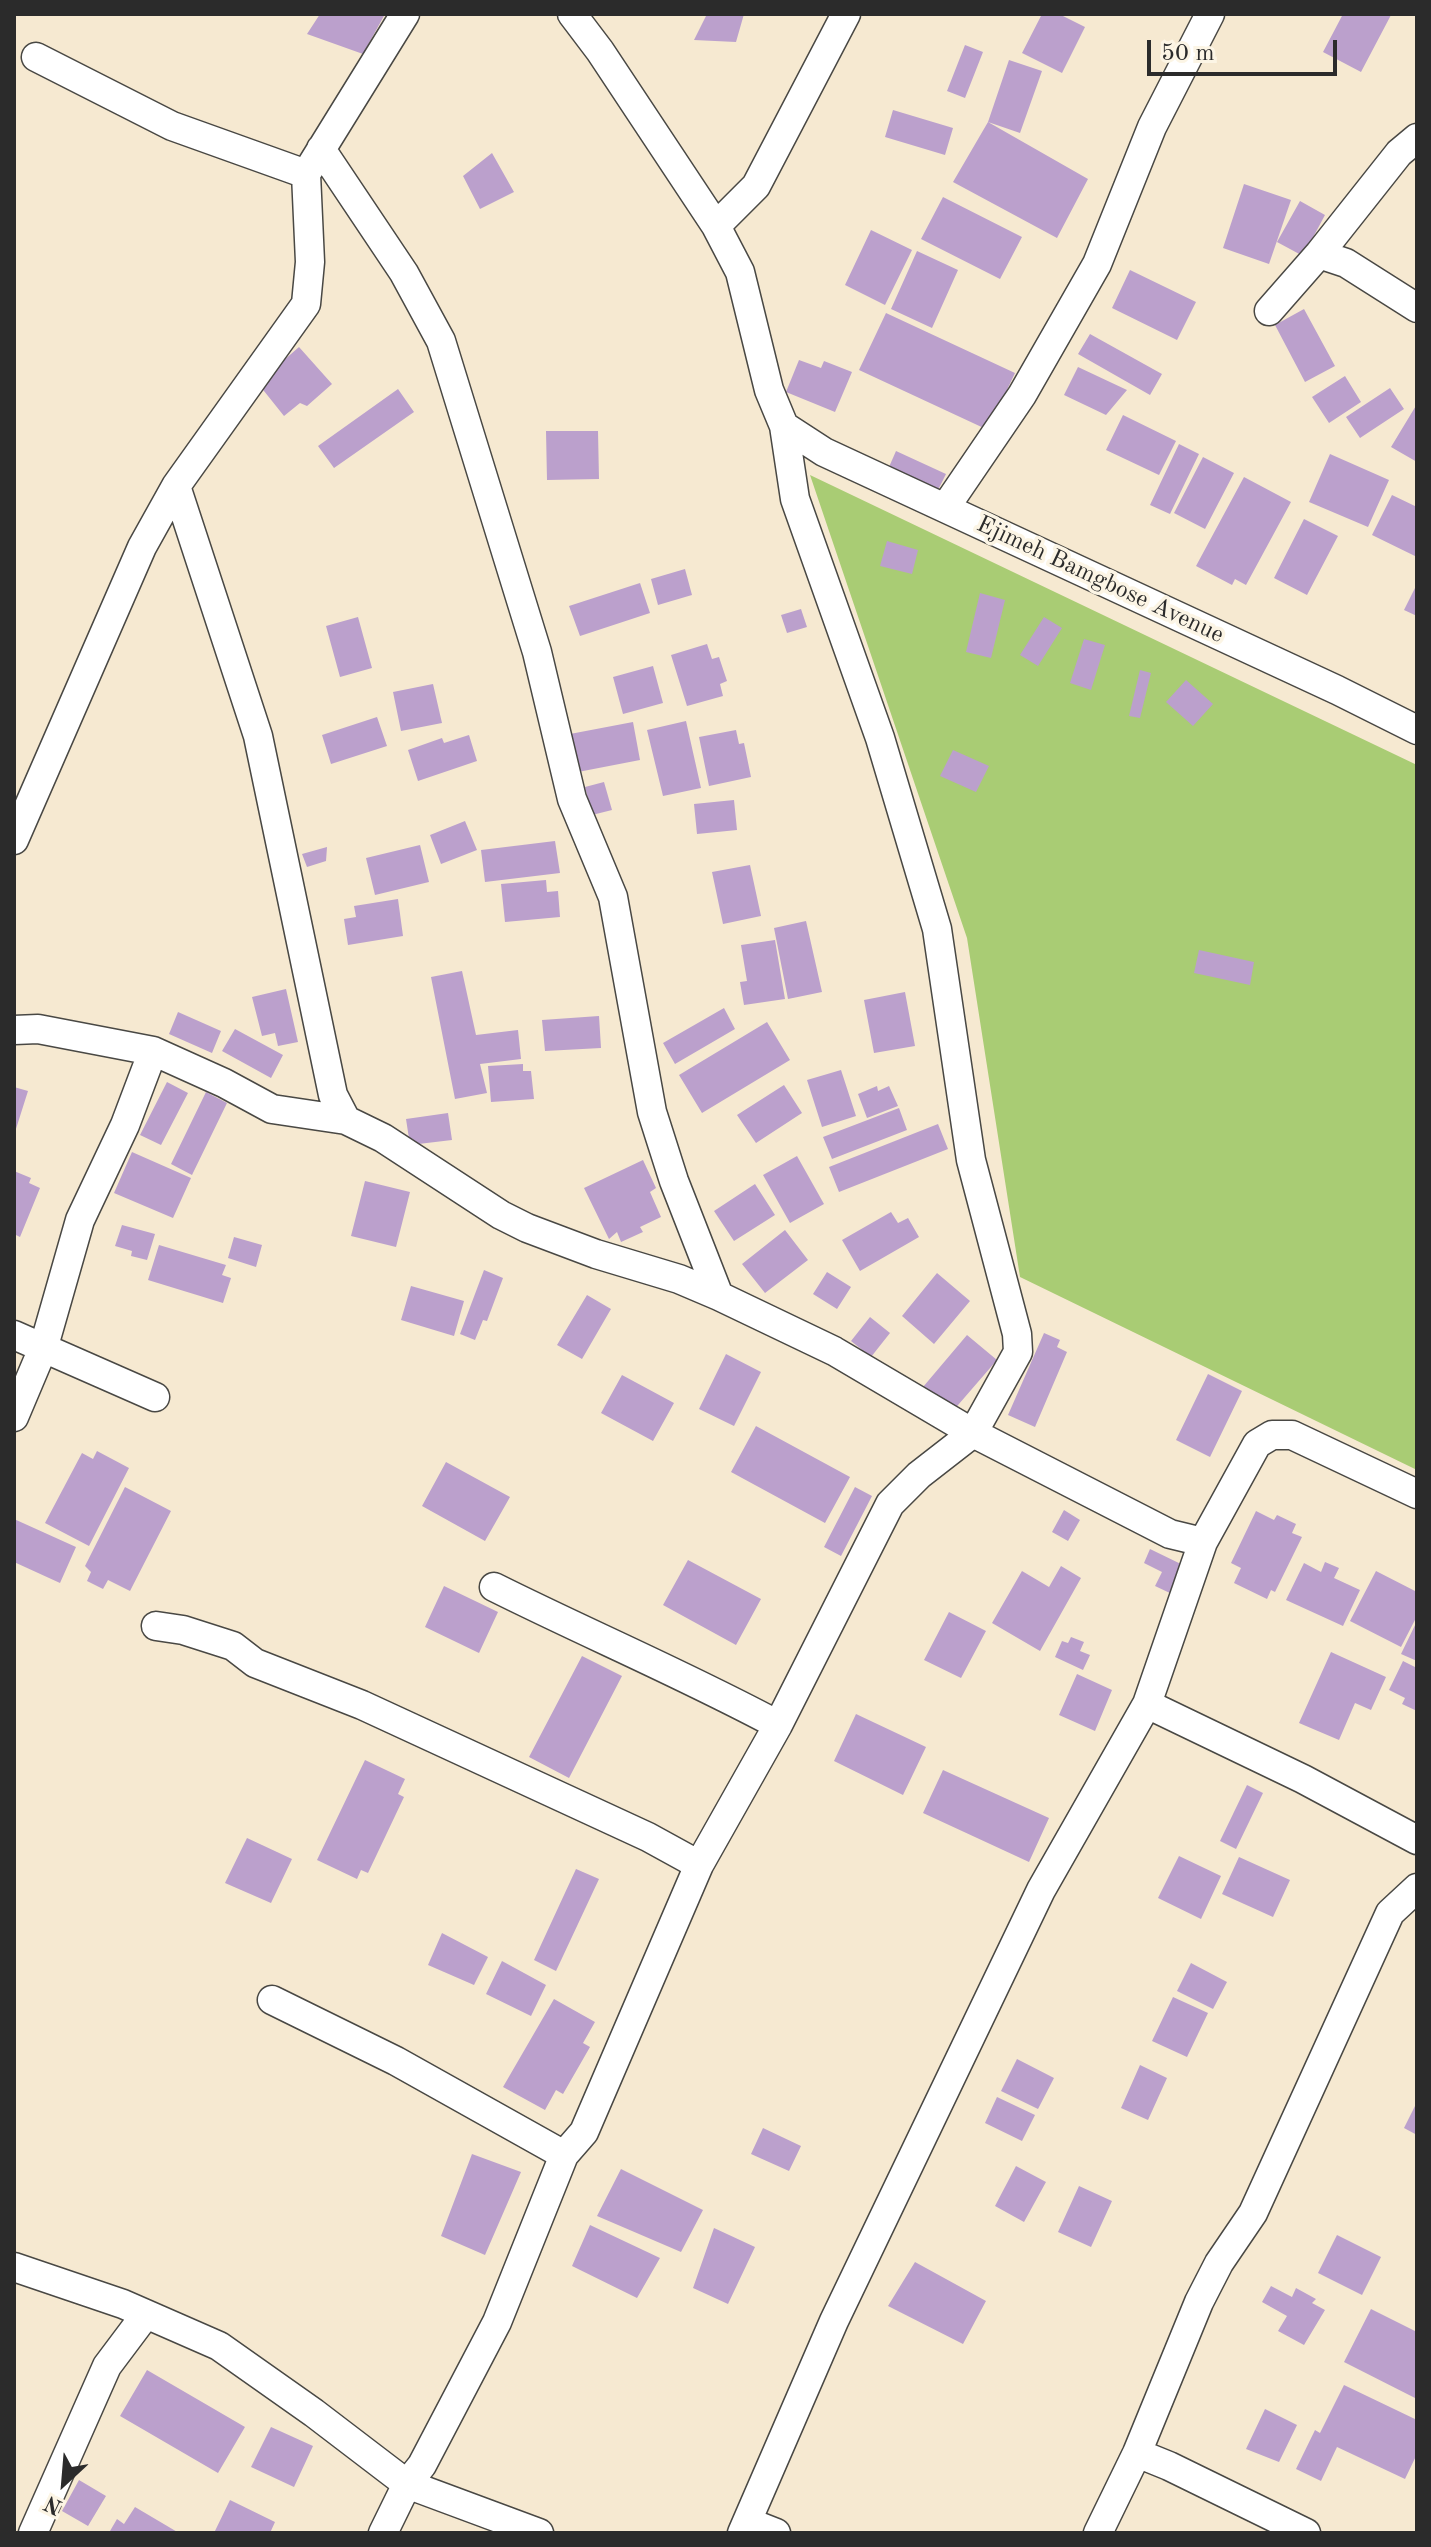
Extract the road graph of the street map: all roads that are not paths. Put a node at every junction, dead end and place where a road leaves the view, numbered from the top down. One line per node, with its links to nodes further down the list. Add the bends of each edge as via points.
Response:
1 (405, 14): 7 (street)
2 (572, 14): 9 (street)
3 (846, 14): 9 (street, via 756,186)
4 (1210, 14): 15 (street, via 1152,127 1097,264 1022,395)
5 (36, 57): 8 (street, via 172,126)
6 (1417, 138): 10 (street, via 1399,153)
7 (321, 149): 8 (street); 21 (street, via 404,273 441,341 537,652 572,799 613,897 652,1112)
8 (306, 174): 14 (street, via 306,304)
9 (716, 226): 13 (street, via 740,272 769,390)
10 (1319, 254): 11 (street, via 1346,263); 12 (street)
11 (1417, 308)
12 (1269, 311)
13 (784, 426): 15 (street, Ejimeh Bamgbose Avenue, via 824,452); 26 (street, via 795,499 880,738 937,929 971,1160 1017,1334 1018,1352)
14 (176, 486): 17 (street, via 142,547); 20 (street, via 258,736 333,1095)
15 (945, 508): 16 (street, Ejimeh Bamgbose Avenue)
16 (1417, 730)
17 (14, 840)
18 (14, 1030): 19 (street, via 38,1029)
19 (153, 1051): 20 (street, via 272,1109); 23 (street, via 80,1220)
20 (346, 1120): 21 (street, via 527,1228)
21 (719, 1296): 26 (street, via 834,1351)
22 (14, 1335): 23 (street)
23 (44, 1346): 24 (street); 25 (street)
24 (155, 1397)
25 (14, 1417)
26 (973, 1433): 28 (street, via 1138,1520); 32 (street, via 890,1504)
27 (1417, 1494): 28 (street, via 1292,1435 1272,1435 1257,1444)
28 (1203, 1542): 31 (street)
29 (494, 1587): 32 (street)
30 (156, 1626): 34 (street, via 233,1646 255,1663 362,1705)
31 (1147, 1704): 33 (street); 42 (street, via 1041,1890 834,2321)
32 (778, 1725): 34 (street)
33 (1417, 1840)
34 (699, 1865): 37 (street, via 584,2132)
35 (1417, 1888): 40 (street, via 1390,1913 1253,2213 1199,2302)
36 (272, 2000): 37 (street, via 396,2061)
37 (564, 2155): 41 (street, via 497,2322)
38 (14, 2267): 39 (street)
39 (146, 2314): 41 (street, via 219,2346); 43 (street, via 107,2366)
40 (1137, 2453): 47 (street); 48 (street)
41 (407, 2484): 44 (street); 45 (street)
42 (745, 2527): 46 (street)
43 (33, 2533)
44 (383, 2533)
45 (539, 2533)
46 (776, 2533)
47 (1098, 2533)
48 (1306, 2533)

